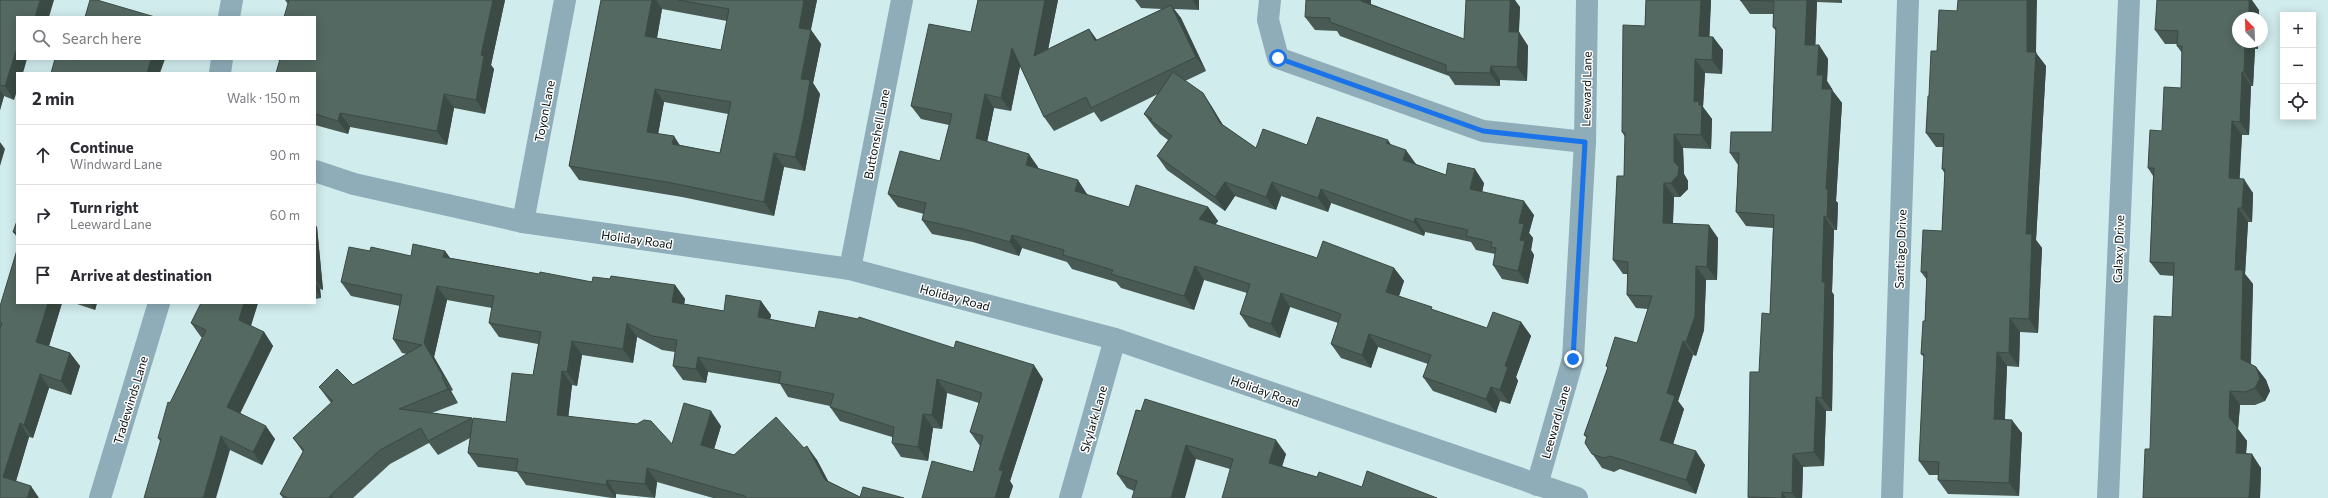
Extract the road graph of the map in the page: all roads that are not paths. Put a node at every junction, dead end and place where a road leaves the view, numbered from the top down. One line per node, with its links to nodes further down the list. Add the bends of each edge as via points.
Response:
1 (232, 0): 8 (street)
2 (565, 0): 13 (street, Toyon Lane)
3 (902, 0): 14 (street, Buttonshell Lane)
4 (1270, 0): 11 (street, via 1268,20 1278,58 1483,131)
5 (1587, 0): 11 (street, Leeward Lane)
6 (1908, 0): 21 (street, Santiago Drive)
7 (2129, 0): 22 (street, Galaxy Drive)
8 (229, 16)
9 (222, 60): 10 (street)
10 (220, 72)
11 (1585, 142): 17 (street, Leeward Lane, via 1573,359)
12 (316, 171): 13 (street, Holiday Road, via 354,184)
13 (523, 222): 14 (street, Holiday Road)
14 (850, 269): 16 (street, Holiday Road)
15 (159, 304): 18 (street, Tradewinds Lane)
16 (1115, 339): 17 (street, Holiday Road); 19 (street, Skylark Lane)
17 (1537, 485): 20 (street, Holiday Road)
18 (100, 498)
19 (1070, 498)
20 (1576, 498)
21 (1892, 498)
22 (2108, 498)

